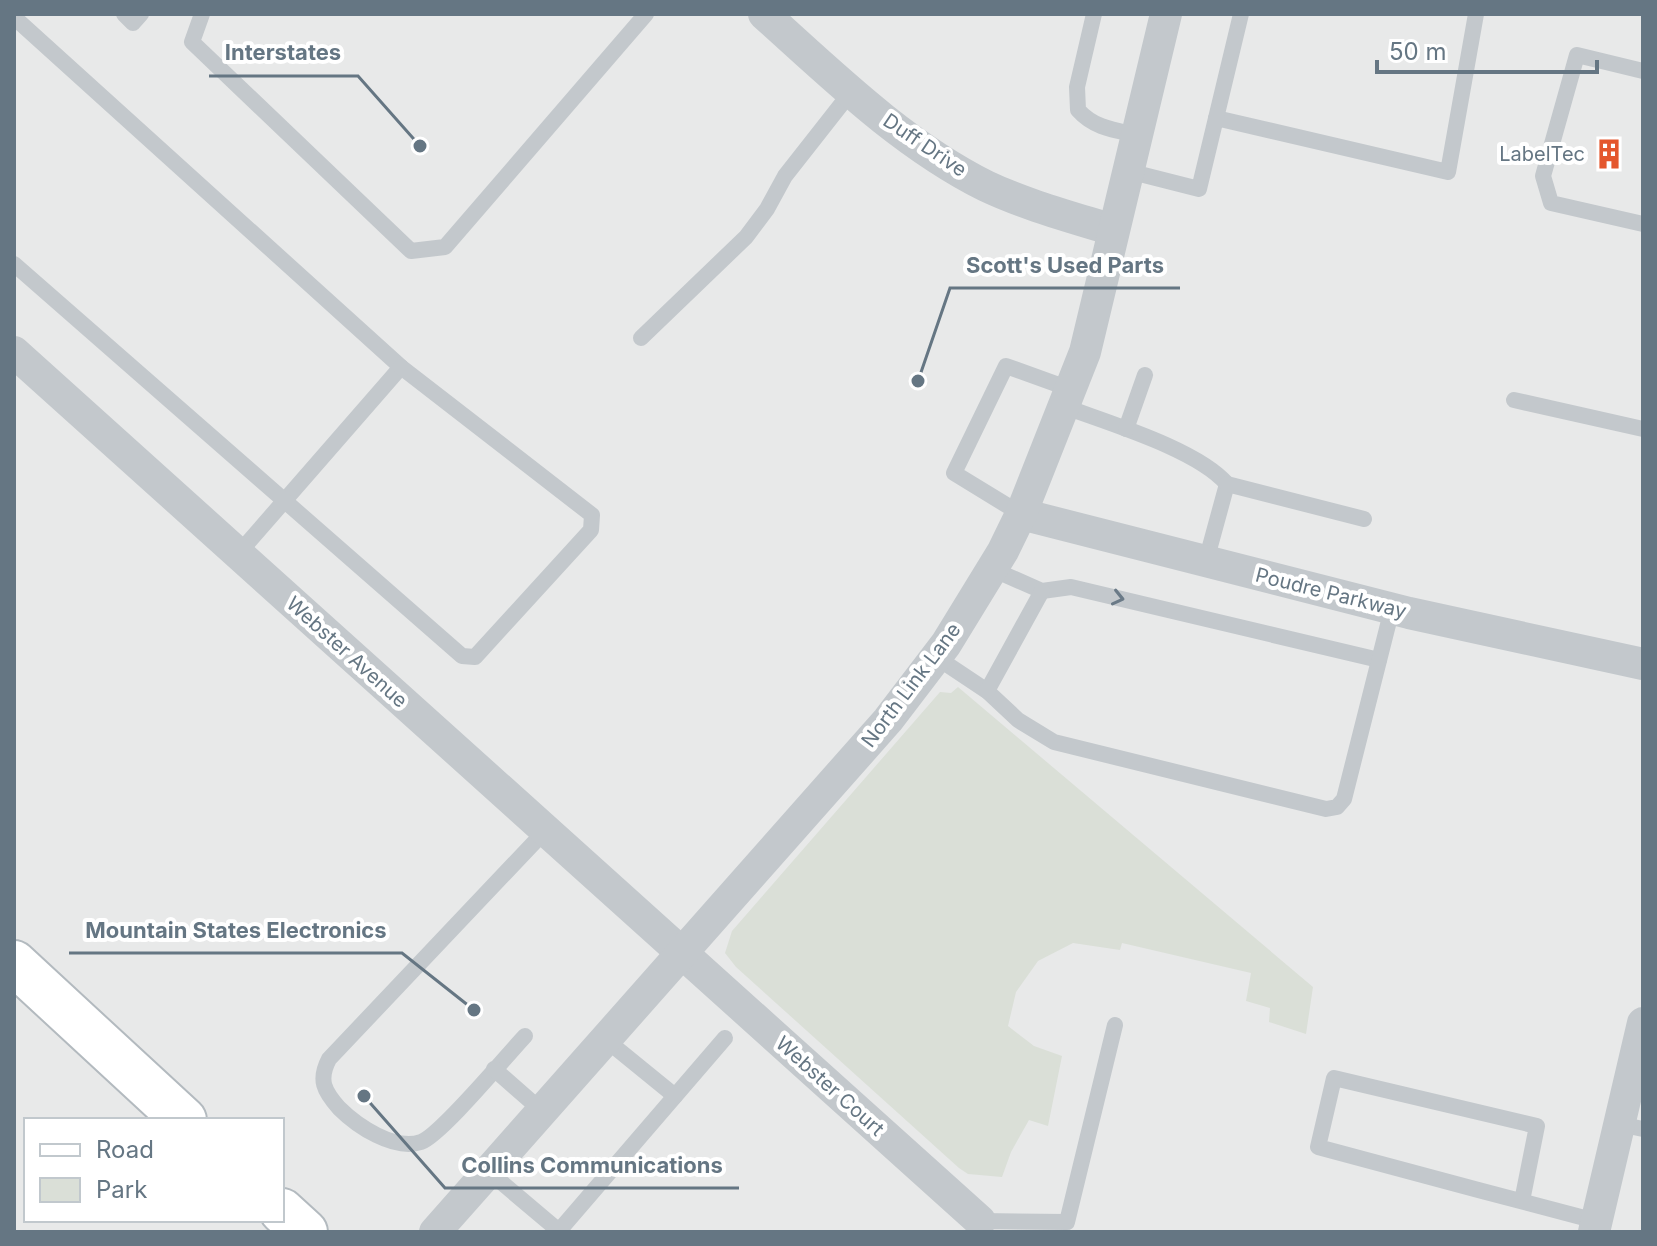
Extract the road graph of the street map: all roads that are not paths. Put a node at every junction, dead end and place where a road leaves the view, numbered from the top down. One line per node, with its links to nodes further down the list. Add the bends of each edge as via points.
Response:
1 (124, 14): 2 (lane, via 133,23)
2 (141, 14)
3 (202, 14): 4 (lane, via 192,42 411,251 445,247)
4 (646, 14)
5 (764, 14): 12 (street, Duff Drive)
6 (1094, 14): 14 (lane, via 1077,87 1078,110 1102,127)
7 (1166, 14): 14 (street, North Link Lane)
8 (1241, 14): 13 (lane)
9 (1476, 14): 13 (lane, via 1448,172)
10 (14, 21): 21 (lane)
11 (1643, 71): 16 (lane, via 1577,55 1543,176 1551,203)
12 (851, 92): 17 (street, Duff Drive, via 919,146 987,186); 19 (lane, via 785,176 746,237)
13 (1216, 118): 15 (lane, via 1199,189)
14 (1137, 135): 15 (street, North Link Lane)
15 (1128, 171): 17 (street, North Link Lane)
16 (1643, 224)
17 (1113, 230): 23 (street, North Link Lane, via 1085,352)
18 (14, 264): 28 (lane)
19 (641, 338)
20 (14, 352): 31 (street, Webster Avenue)
21 (401, 367): 28 (lane); 28 (lane, via 592,515 591,530 475,657 462,656)
22 (1145, 375): 25 (lane)
23 (1066, 398): 25 (lane); 29 (street, North Link Lane); 29 (lane, via 1006,366 954,473)
24 (1514, 400): 26 (lane)
25 (1126, 429): 27 (lane, via 1216,471)
26 (1643, 429)
27 (1227, 484): 30 (lane); 32 (lane)
28 (284, 501): 31 (lane)
29 (1021, 514): 32 (street, Poudre Parkway); 33 (street, North Link Lane)
30 (1364, 519)
31 (238, 554): 40 (street, Webster Avenue)
32 (1206, 561): 35 (street, Poudre Parkway)
33 (992, 569): 34 (lane); 36 (street, North Link Lane)
34 (1042, 591): 37 (lane, one-way to 37, via 1071,587); 39 (lane)
35 (1392, 609): 37 (lane); 38 (street, Poudre Parkway)
36 (936, 657): 39 (lane); 41 (street, North Link Lane, via 888,720)
37 (1379, 660): 39 (lane, via 1344,799 1326,809 1054,742 1018,720)
38 (1643, 664)
39 (987, 691)
40 (546, 830): 41 (street, Webster Avenue); 48 (lane, via 329,1059 322,1084 349,1118 404,1144 423,1142 440,1128)
41 (680, 952): 47 (street, North Link Lane); 56 (street, Webster Court)
42 (14, 963): 51 (street)
43 (1643, 1023): 52 (street)
44 (1115, 1025): 56 (lane, via 1067,1222)
45 (525, 1036): 48 (lane)
46 (725, 1038): 49 (lane)
47 (605, 1039): 49 (lane); 50 (street, North Link Lane)
48 (494, 1069): 50 (lane)
49 (675, 1096): 60 (lane)
50 (542, 1111): 53 (street, North Link Lane)
51 (182, 1118)
52 (1631, 1126): 57 (street)
53 (488, 1171): 59 (street, North Link Lane); 60 (lane)
54 (1522, 1201): 54 (lane, via 1318,1147 1334,1078 1537,1126); 57 (lane)
55 (284, 1213): 58 (street)
56 (980, 1226)
57 (1595, 1226)
58 (305, 1232)
59 (435, 1232)
60 (559, 1232)

